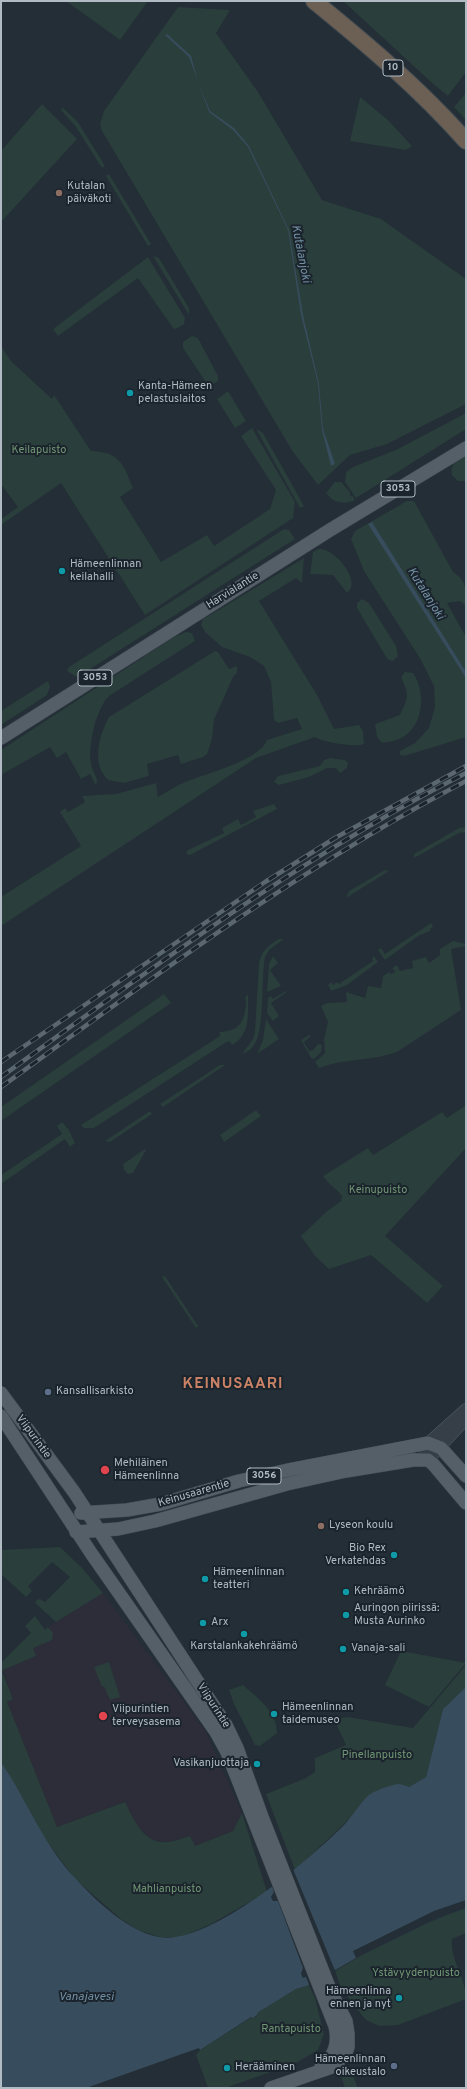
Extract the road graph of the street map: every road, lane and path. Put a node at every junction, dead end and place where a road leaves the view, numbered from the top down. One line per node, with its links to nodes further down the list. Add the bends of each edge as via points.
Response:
1 (314, 1): 2 (highway, 10, via 376,51 440,112)
2 (466, 141)
3 (466, 448): 4 (main road, Harvialantie / 3053, via 323,534)
4 (1, 738)
5 (1, 1393): 14 (main road, Viipurintie)
6 (466, 1409): 9 (street)
7 (1, 1416): 15 (main road, Viipurintie)
8 (466, 1419): 10 (street)
9 (428, 1443): 10 (main road); 11 (street, via 425,1450); 14 (main road, Keinusaarentie / 3056, via 239,1481 161,1504)
10 (440, 1448): 11 (street); 12 (main road)
11 (428, 1460): 13 (main road); 16 (main road, Keinusaarentie / 3056, via 346,1471 287,1484 155,1521 118,1529)
12 (466, 1476)
13 (466, 1503)
14 (87, 1513): 15 (main road, Keinusaarentie); 16 (main road, Viipurintie)
15 (65, 1514): 17 (main road, Viipurintie)
16 (98, 1530): 17 (main road, 3056); 18 (main road, Viipurintie, via 226,1725 262,1817)
17 (76, 1532): 18 (main road, Viipurintie, via 216,1732)
18 (275, 1861): 19 (main road, Viipurintie)
19 (327, 1994): 20 (main road, Viipurintie, via 337,2036 335,2050 327,2062); 20 (main road, Viipurintie, via 346,2021 348,2047 345,2055 332,2067)
20 (305, 2077): 21 (main road)
21 (271, 2088)

